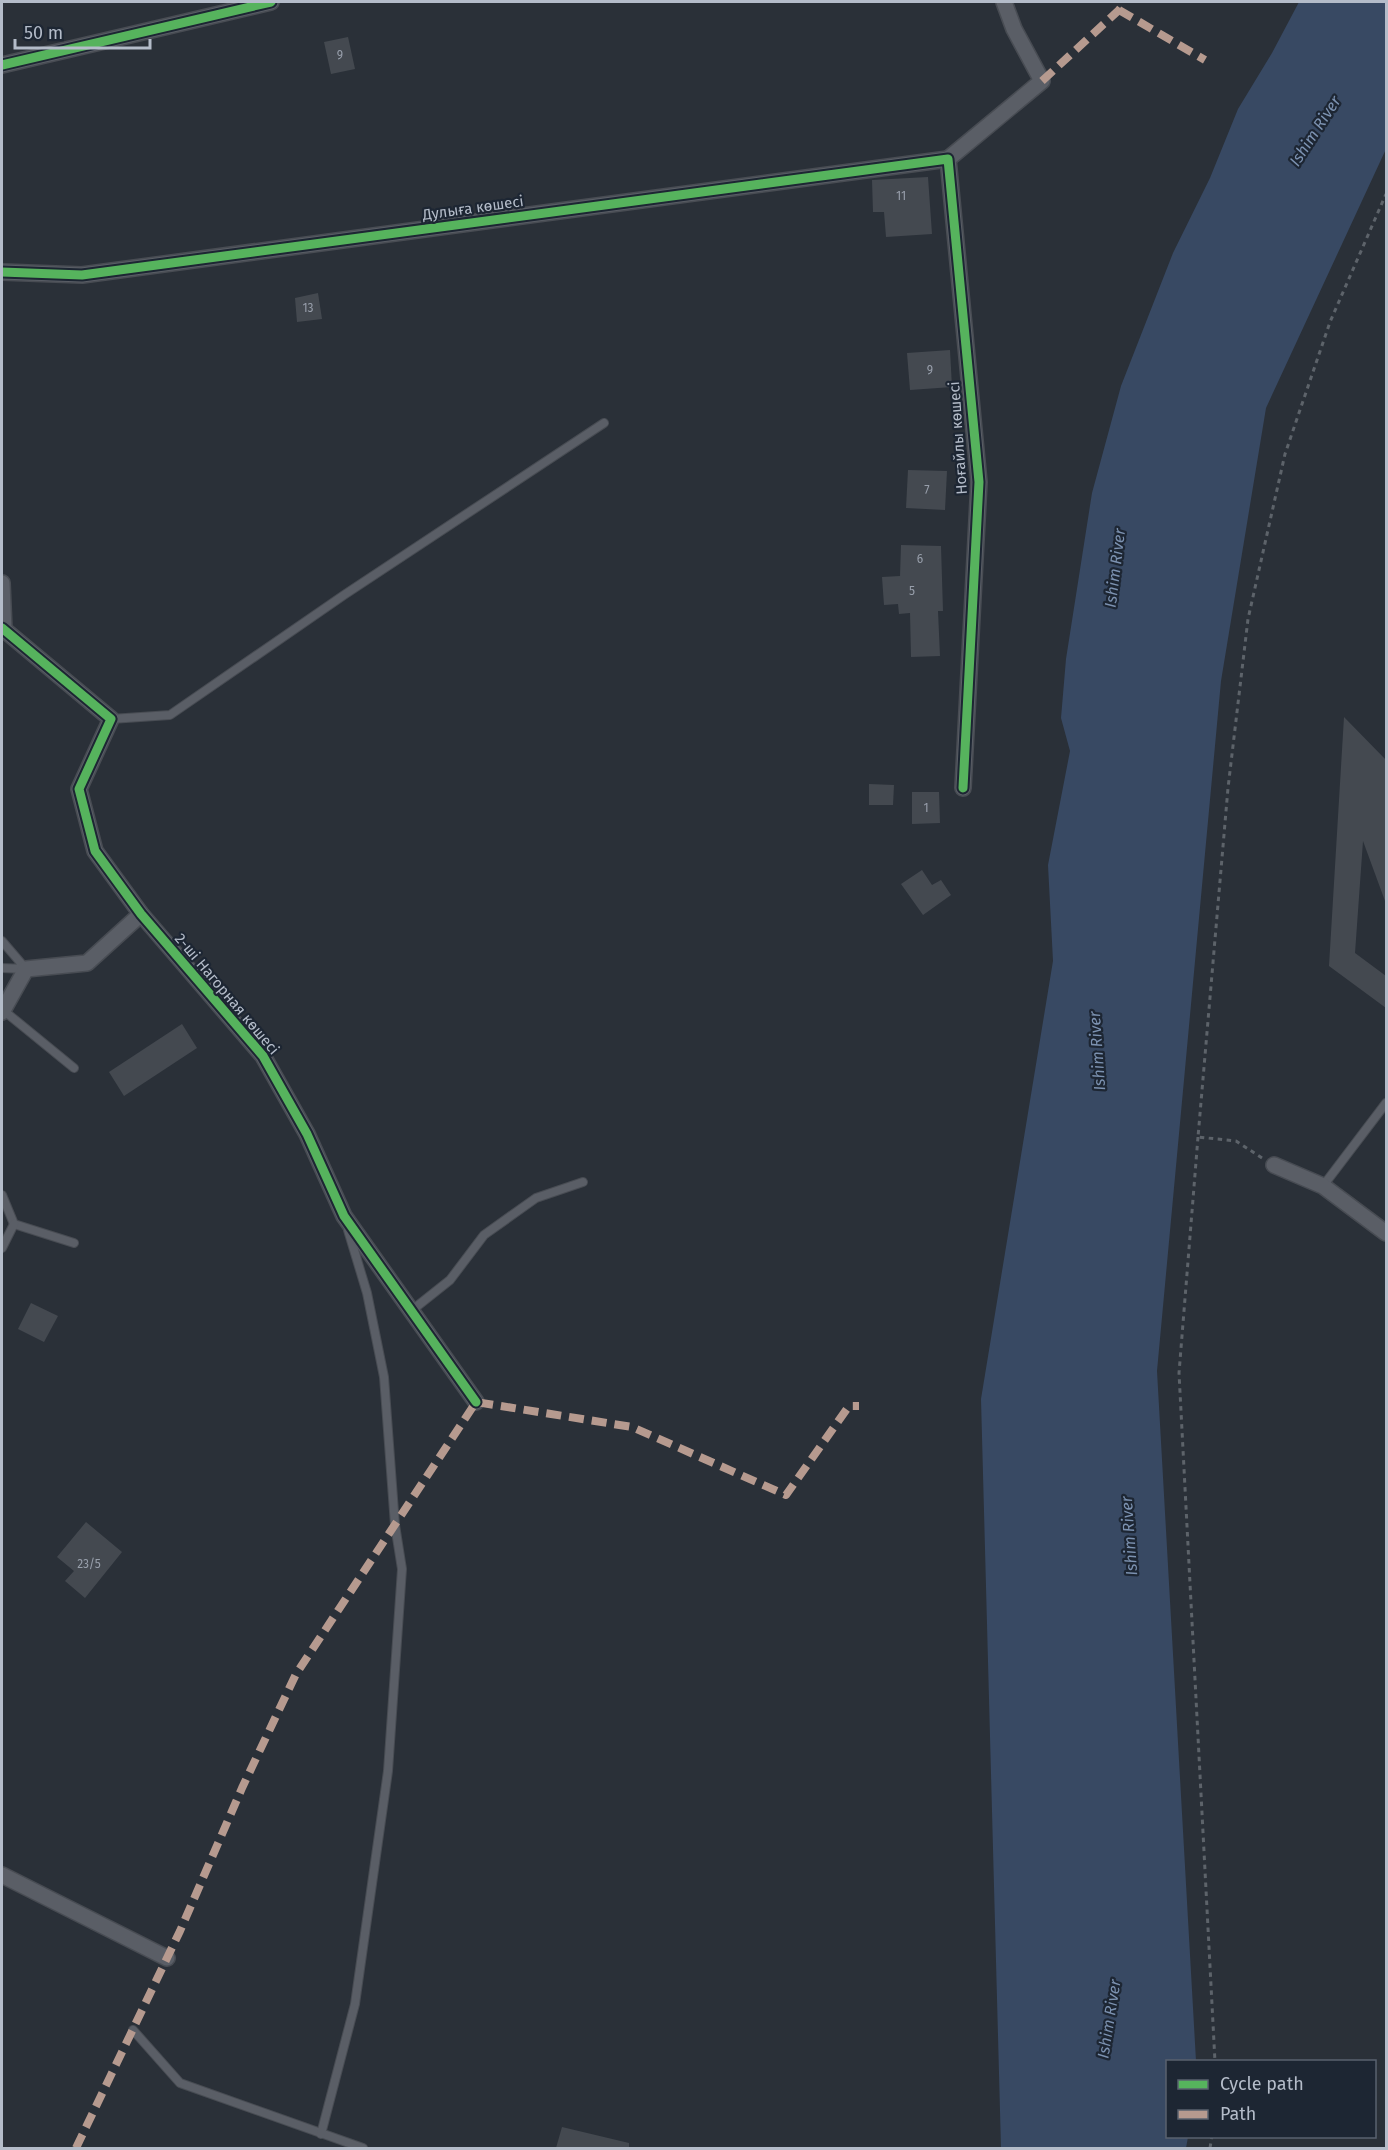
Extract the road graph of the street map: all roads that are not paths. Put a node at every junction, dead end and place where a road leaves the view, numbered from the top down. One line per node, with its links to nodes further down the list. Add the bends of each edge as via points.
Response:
1 (271, 2): 3 (street)
2 (1004, 2): 4 (street, via 1042,81)
3 (2, 65)
4 (948, 159): 5 (street, Дулыға көшесі, via 82,275); 10 (street, Ноғайлы көшесі, via 979,482)
5 (2, 272)
6 (604, 423): 9 (lane, via 170,715)
7 (2, 583): 8 (street)
8 (3, 629): 9 (street)
9 (111, 719): 11 (street, 2-ші Нагорная көшесі, via 80,789 95,851)
10 (963, 788)
11 (141, 914): 14 (street, via 87,963); 22 (street, 2-ші Нагорная көшесі, via 263,1056 307,1134)
12 (2, 941): 14 (lane)
13 (2, 968): 14 (lane)
14 (26, 969): 15 (street)
15 (2, 1011): 16 (lane)
16 (74, 1068)
17 (1386, 1103): 20 (lane)
18 (1274, 1165): 20 (street)
19 (583, 1182): 27 (lane, via 536,1198 484,1235 450,1280)
20 (1323, 1186): 24 (street)
21 (2, 1195): 23 (lane)
22 (344, 1216): 27 (street, 2-ші Нагорная көшесі); 32 (lane, via 367,1293 384,1377 402,1569 388,1771 362,1958 355,2004)
23 (14, 1224): 25 (lane); 26 (lane)
24 (1386, 1233)
25 (74, 1244)
26 (2, 1248)
27 (411, 1311): 28 (street, 2-ші Нагорная көшесі)
28 (476, 1402)
29 (2, 1875): 30 (street)
30 (166, 1958)
31 (133, 2030): 32 (lane, via 180,2084)
32 (321, 2134): 33 (lane)
33 (363, 2148)

